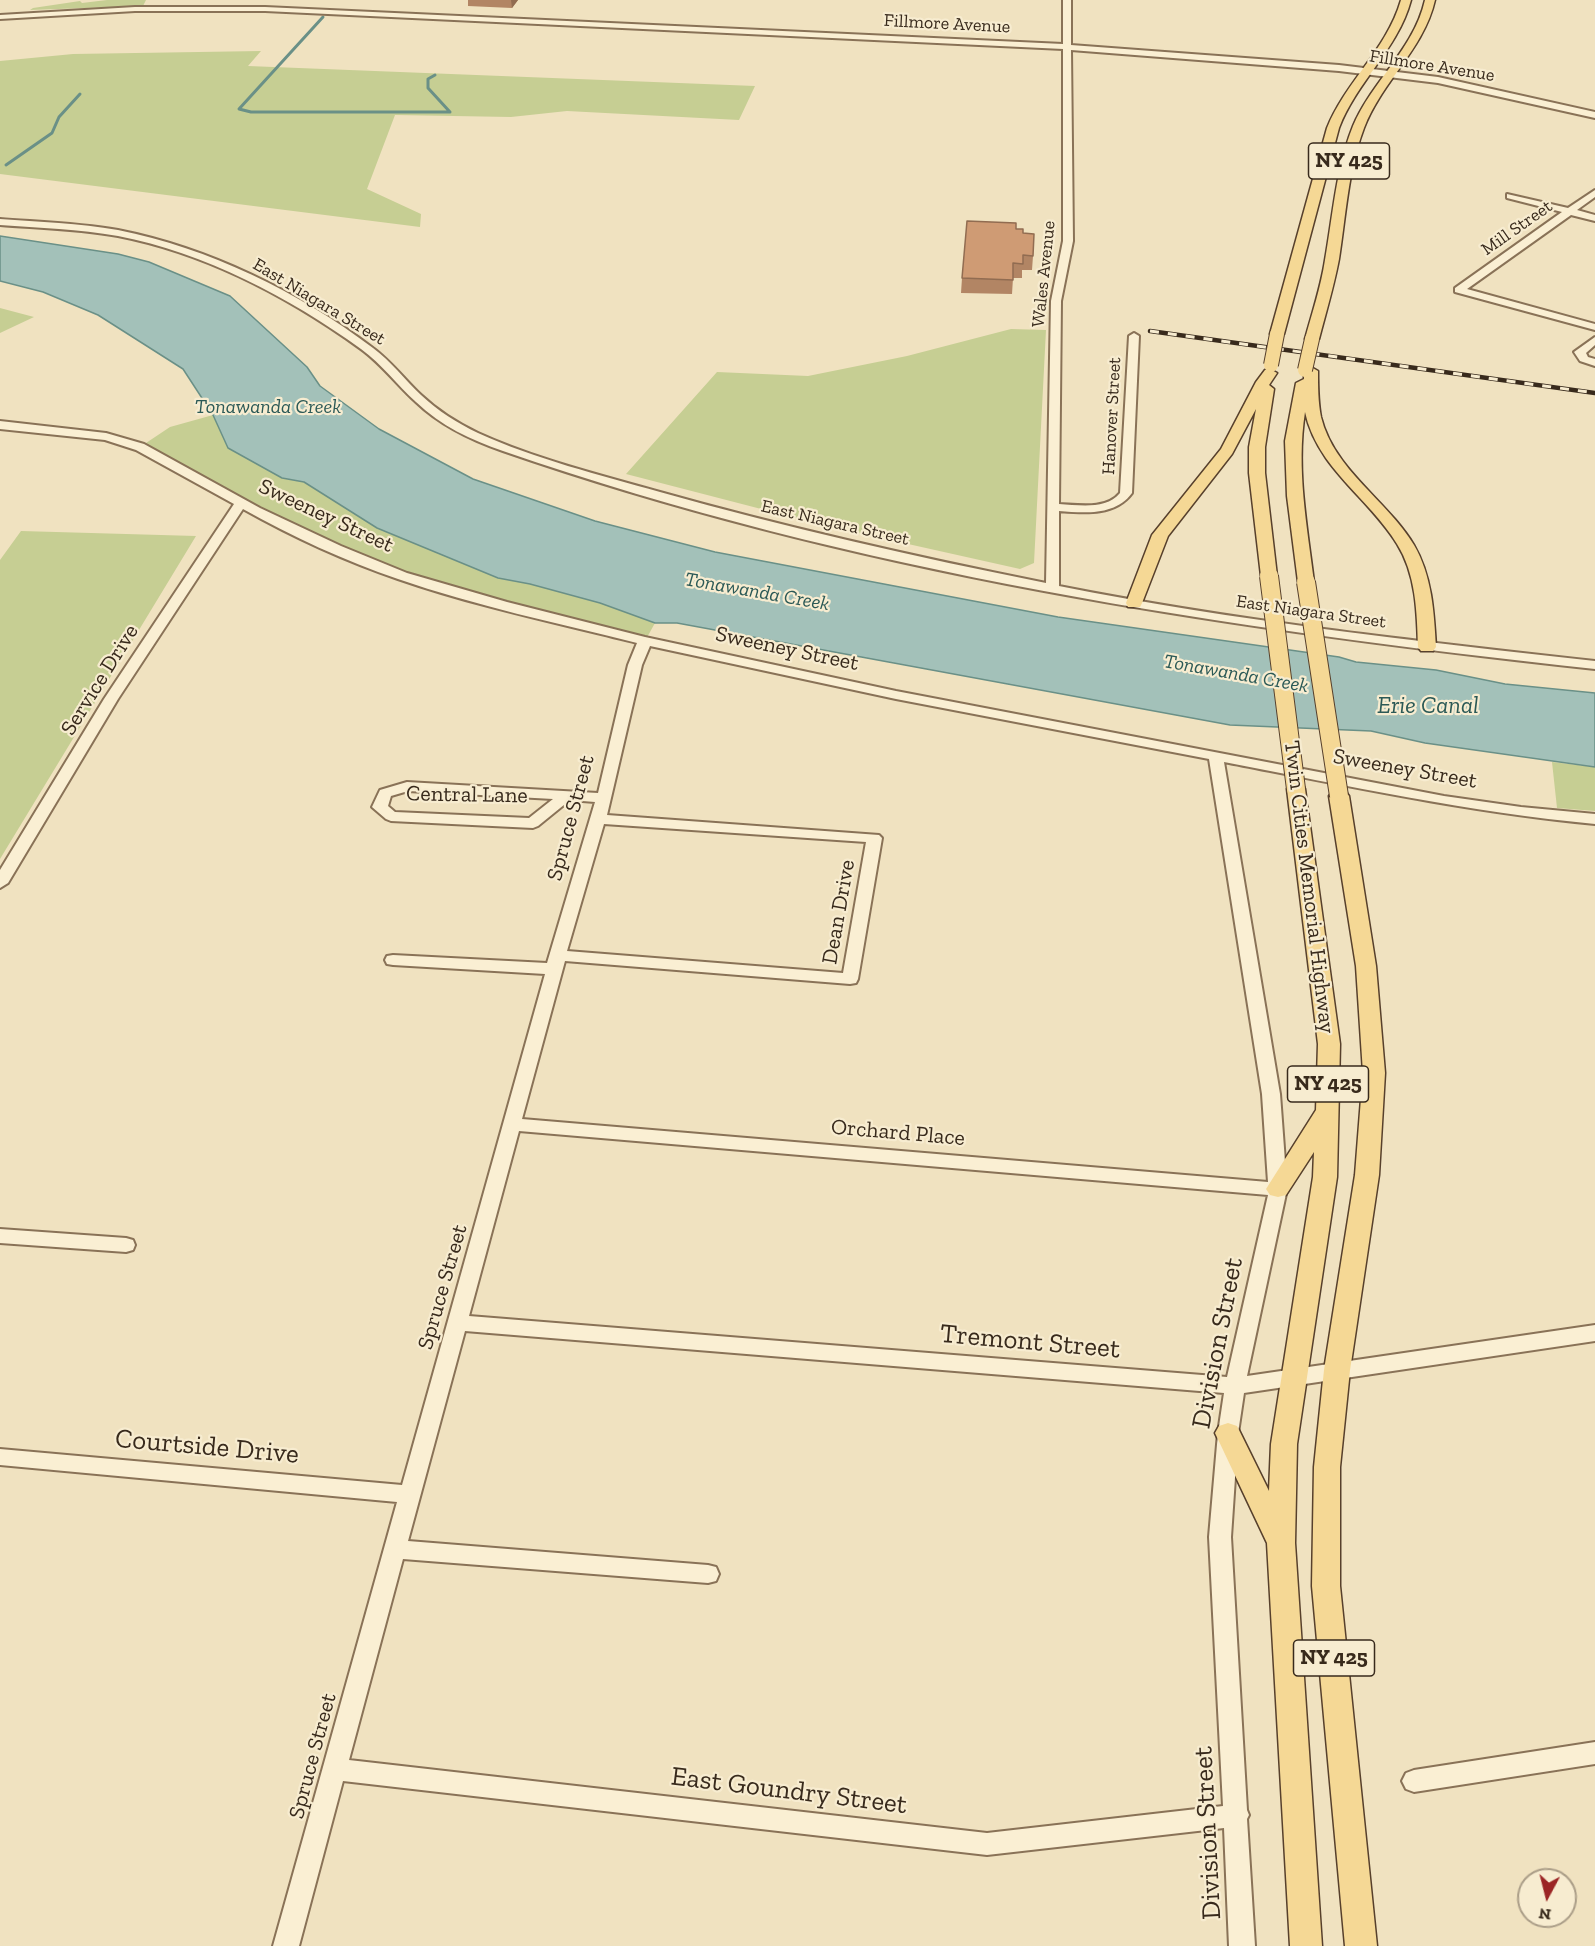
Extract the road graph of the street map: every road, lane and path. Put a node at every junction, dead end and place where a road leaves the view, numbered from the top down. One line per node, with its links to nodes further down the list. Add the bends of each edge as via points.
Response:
1 (254, 0): 6 (street)
2 (326, 0): 7 (street)
3 (1067, 0): 9 (street, Wales Avenue)
4 (1406, 0): 10 (main road, Twin Cities Memorial Highway / NY 425, via 1391,35)
5 (1430, 0): 11 (main road, NY 425, via 1415,38)
6 (245, 9): 7 (street, Fillmore Avenue); 8 (street, Fillmore Avenue, via 107,10)
7 (317, 11): 9 (street, Fillmore Avenue)
8 (0, 17)
9 (1068, 47): 10 (street, Fillmore Avenue); 26 (street, Wales Avenue, via 1068,241 1056,301)
10 (1364, 72): 11 (street, Fillmore Avenue); 22 (main road, Twin Cities Memorial Highway / NY 425, bridge, via 1337,116 1325,151)
11 (1389, 74): 12 (street, Fillmore Avenue, via 1438,80); 23 (main road, NY 425, bridge, via 1368,107 1351,151)
12 (1595, 115)
13 (1595, 193): 15 (street, Mill Street)
14 (1510, 196): 15 (street)
15 (1569, 211): 16 (street); 18 (street, Mill Street, via 1459,290)
16 (1595, 218)
17 (0, 222): 27 (street, East Niagara Street, via 130,236 213,262 297,305 368,350 437,414 481,438 761,525)
18 (1595, 327)
19 (1134, 336): 26 (street, Hanover Street, via 1125,493 1122,499 1106,506)
20 (1595, 340): 21 (street, via 1580,352 1584,359)
21 (1595, 363)
22 (1270, 369): 28 (main road, via 1236,438 1160,535); 40 (main road, Twin Cities Memorial Highway / NY 425, bridge, via 1257,464 1329,1044)
23 (1308, 370): 30 (main road, via 1314,420 1324,445 1394,528 1414,562 1421,586); 47 (main road, Twin Cities Memorial Highway / NY 425, bridge, via 1293,441 1295,496 1374,1036 1367,1175)
24 (0, 425): 25 (street, Sweeney Street, via 97,436 140,447)
25 (241, 502): 29 (street, Sweeney Street, via 336,549 402,576); 37 (street, Service Drive, via 111,699)
26 (1054, 507): 27 (street, Wales Avenue)
27 (1052, 588): 28 (street, East Niagara Street)
28 (1134, 603): 30 (street, East Niagara Street)
29 (645, 641): 32 (street, Sweeney Street); 34 (street, Spruce Street, via 635,665)
30 (1427, 647): 31 (street, East Niagara Street)
31 (1595, 664)
32 (1216, 757): 36 (street, Sweeney Street, via 1475,805); 42 (street, Division Street, via 1271,1094)
33 (567, 796): 33 (street, Central Lane, via 407,786 385,793 380,807 391,816 533,823); 34 (street, Central Lane)
34 (604, 798): 35 (street, Spruce Street)
35 (598, 819): 39 (street, Spruce Street); 39 (street, Dean Drive, via 874,838 850,979)
36 (1595, 819)
37 (0, 883)
38 (393, 960): 39 (street)
39 (556, 962): 41 (street, Spruce Street)
40 (1328, 1107): 42 (main road); 48 (main road, Twin Cities Memorial Highway / NY 425, via 1325,1177)
41 (513, 1124): 42 (street, Orchard Place); 45 (street, Spruce Street)
42 (1278, 1189): 49 (street, Division Street)
43 (0, 1236): 44 (street)
44 (126, 1245)
45 (458, 1323): 49 (street, Tremont Street); 52 (street, Spruce Street)
46 (1595, 1333): 47 (street, Tremont Street)
47 (1336, 1370): 48 (street, Tremont Street); 63 (main road, Twin Cities Memorial Highway / NY 425, via 1327,1467 1326,1586)
48 (1292, 1378): 49 (street, Tremont Street); 53 (main road, Twin Cities Memorial Highway / NY 425, via 1284,1444)
49 (1235, 1386): 50 (street, Division Street)
50 (1228, 1433): 53 (main road); 59 (street, Division Street, via 1220,1537)
51 (0, 1457): 52 (street, Courtside Drive)
52 (409, 1494): 54 (street, Spruce Street)
53 (1281, 1543): 62 (main road, Twin Cities Memorial Highway / NY 425)
54 (394, 1550): 55 (street); 57 (street, Spruce Street)
55 (708, 1574)
56 (1595, 1753): 58 (street)
57 (334, 1769): 59 (street, East Goundry Street, via 987,1844); 60 (street, Spruce Street)
58 (1414, 1781)
59 (1237, 1815): 61 (street, Division Street)
60 (286, 1946)
61 (1242, 1946)
62 (1306, 1946)
63 (1361, 1946)

